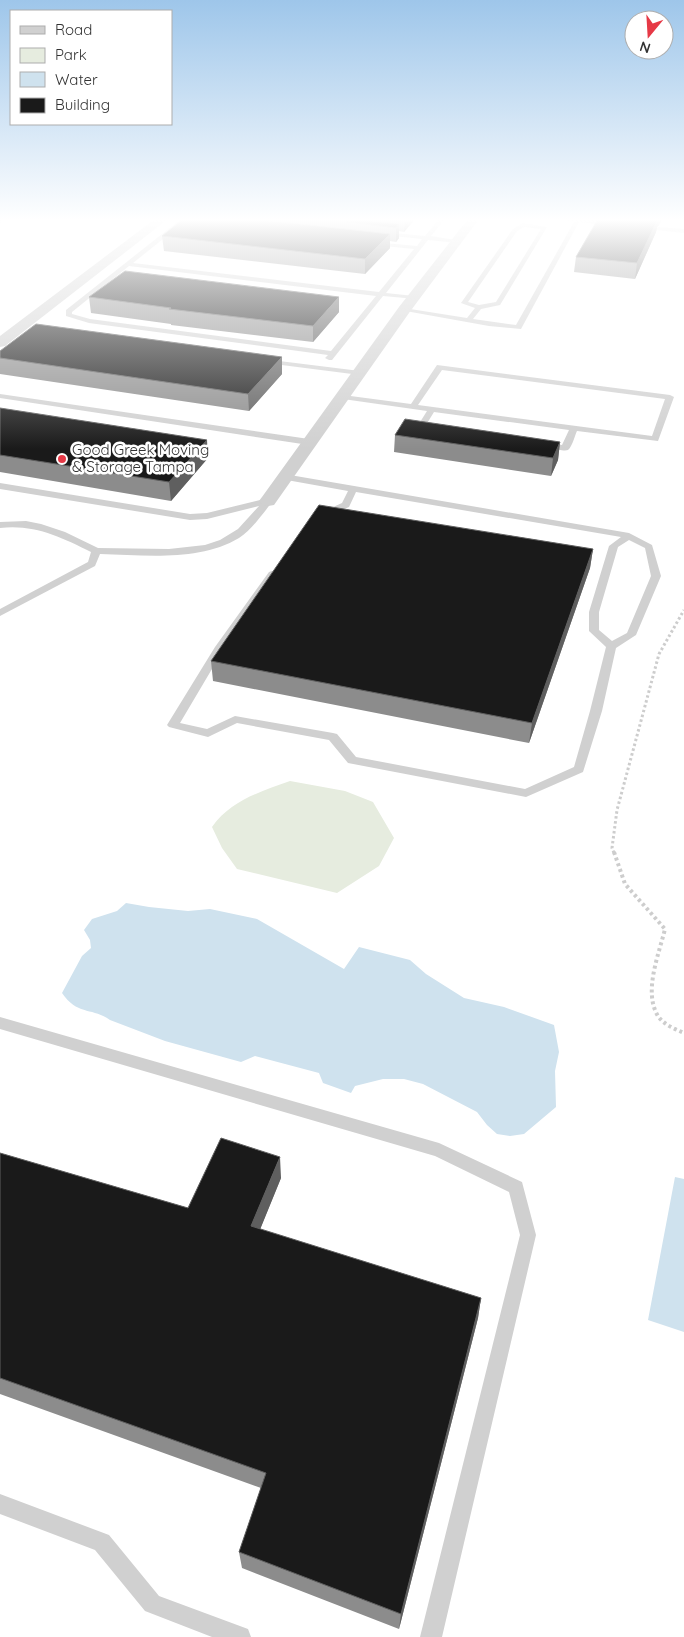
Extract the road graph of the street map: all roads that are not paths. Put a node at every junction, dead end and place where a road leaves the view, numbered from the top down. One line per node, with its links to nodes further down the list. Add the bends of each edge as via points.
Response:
1 (63, 295): 13 (street)
2 (88, 295): 14 (lane, via 68,311 68,315 89,321)
3 (381, 295): 14 (lane)
4 (393, 295): 9 (lane)
5 (416, 295): 9 (street)
6 (469, 295): 10 (lane, via 464,303)
7 (503, 295): 10 (lane, via 498,304)
8 (536, 295): 12 (lane, via 518,327)
9 (414, 298): 11 (street)
10 (479, 307): 12 (lane)
11 (404, 310): 12 (lane); 17 (street)
12 (469, 320)
13 (0, 343)
14 (333, 353): 16 (lane)
15 (257, 360): 16 (lane)
16 (321, 368): 17 (lane)
17 (360, 373): 19 (street)
18 (0, 396): 24 (lane)
19 (343, 397): 20 (lane); 24 (street)
20 (413, 406): 21 (lane); 22 (lane, via 440,367 670,396 654,439)
21 (432, 409): 22 (lane); 23 (lane, via 421,427)
22 (574, 428): 25 (lane, via 565,448)
23 (440, 430)
24 (309, 442): 26 (street)
25 (536, 444)
26 (284, 477): 28 (lane); 29 (street)
27 (0, 486): 29 (lane, via 190,517)
28 (353, 489): 30 (lane, via 346,505); 32 (lane)
29 (268, 501): 33 (lane, via 238,534 222,544 197,550)
30 (310, 519)
31 (0, 525): 33 (lane, via 16,522 47,528)
32 (629, 536): 36 (lane, via 614,546 594,612 594,631); 36 (lane, via 649,547 656,576 631,636)
33 (96, 551): 35 (lane, via 92,564)
34 (276, 567): 36 (lane, via 220,648 173,725 208,733 235,719 324,736 333,738 352,760 526,793 579,769)
35 (0, 613)
36 (611, 646)
37 (0, 1023): 40 (lane, via 438,1150 516,1187 528,1235)
38 (0, 1504): 39 (lane, via 102,1542 152,1604)
39 (240, 1637)
40 (430, 1637)

